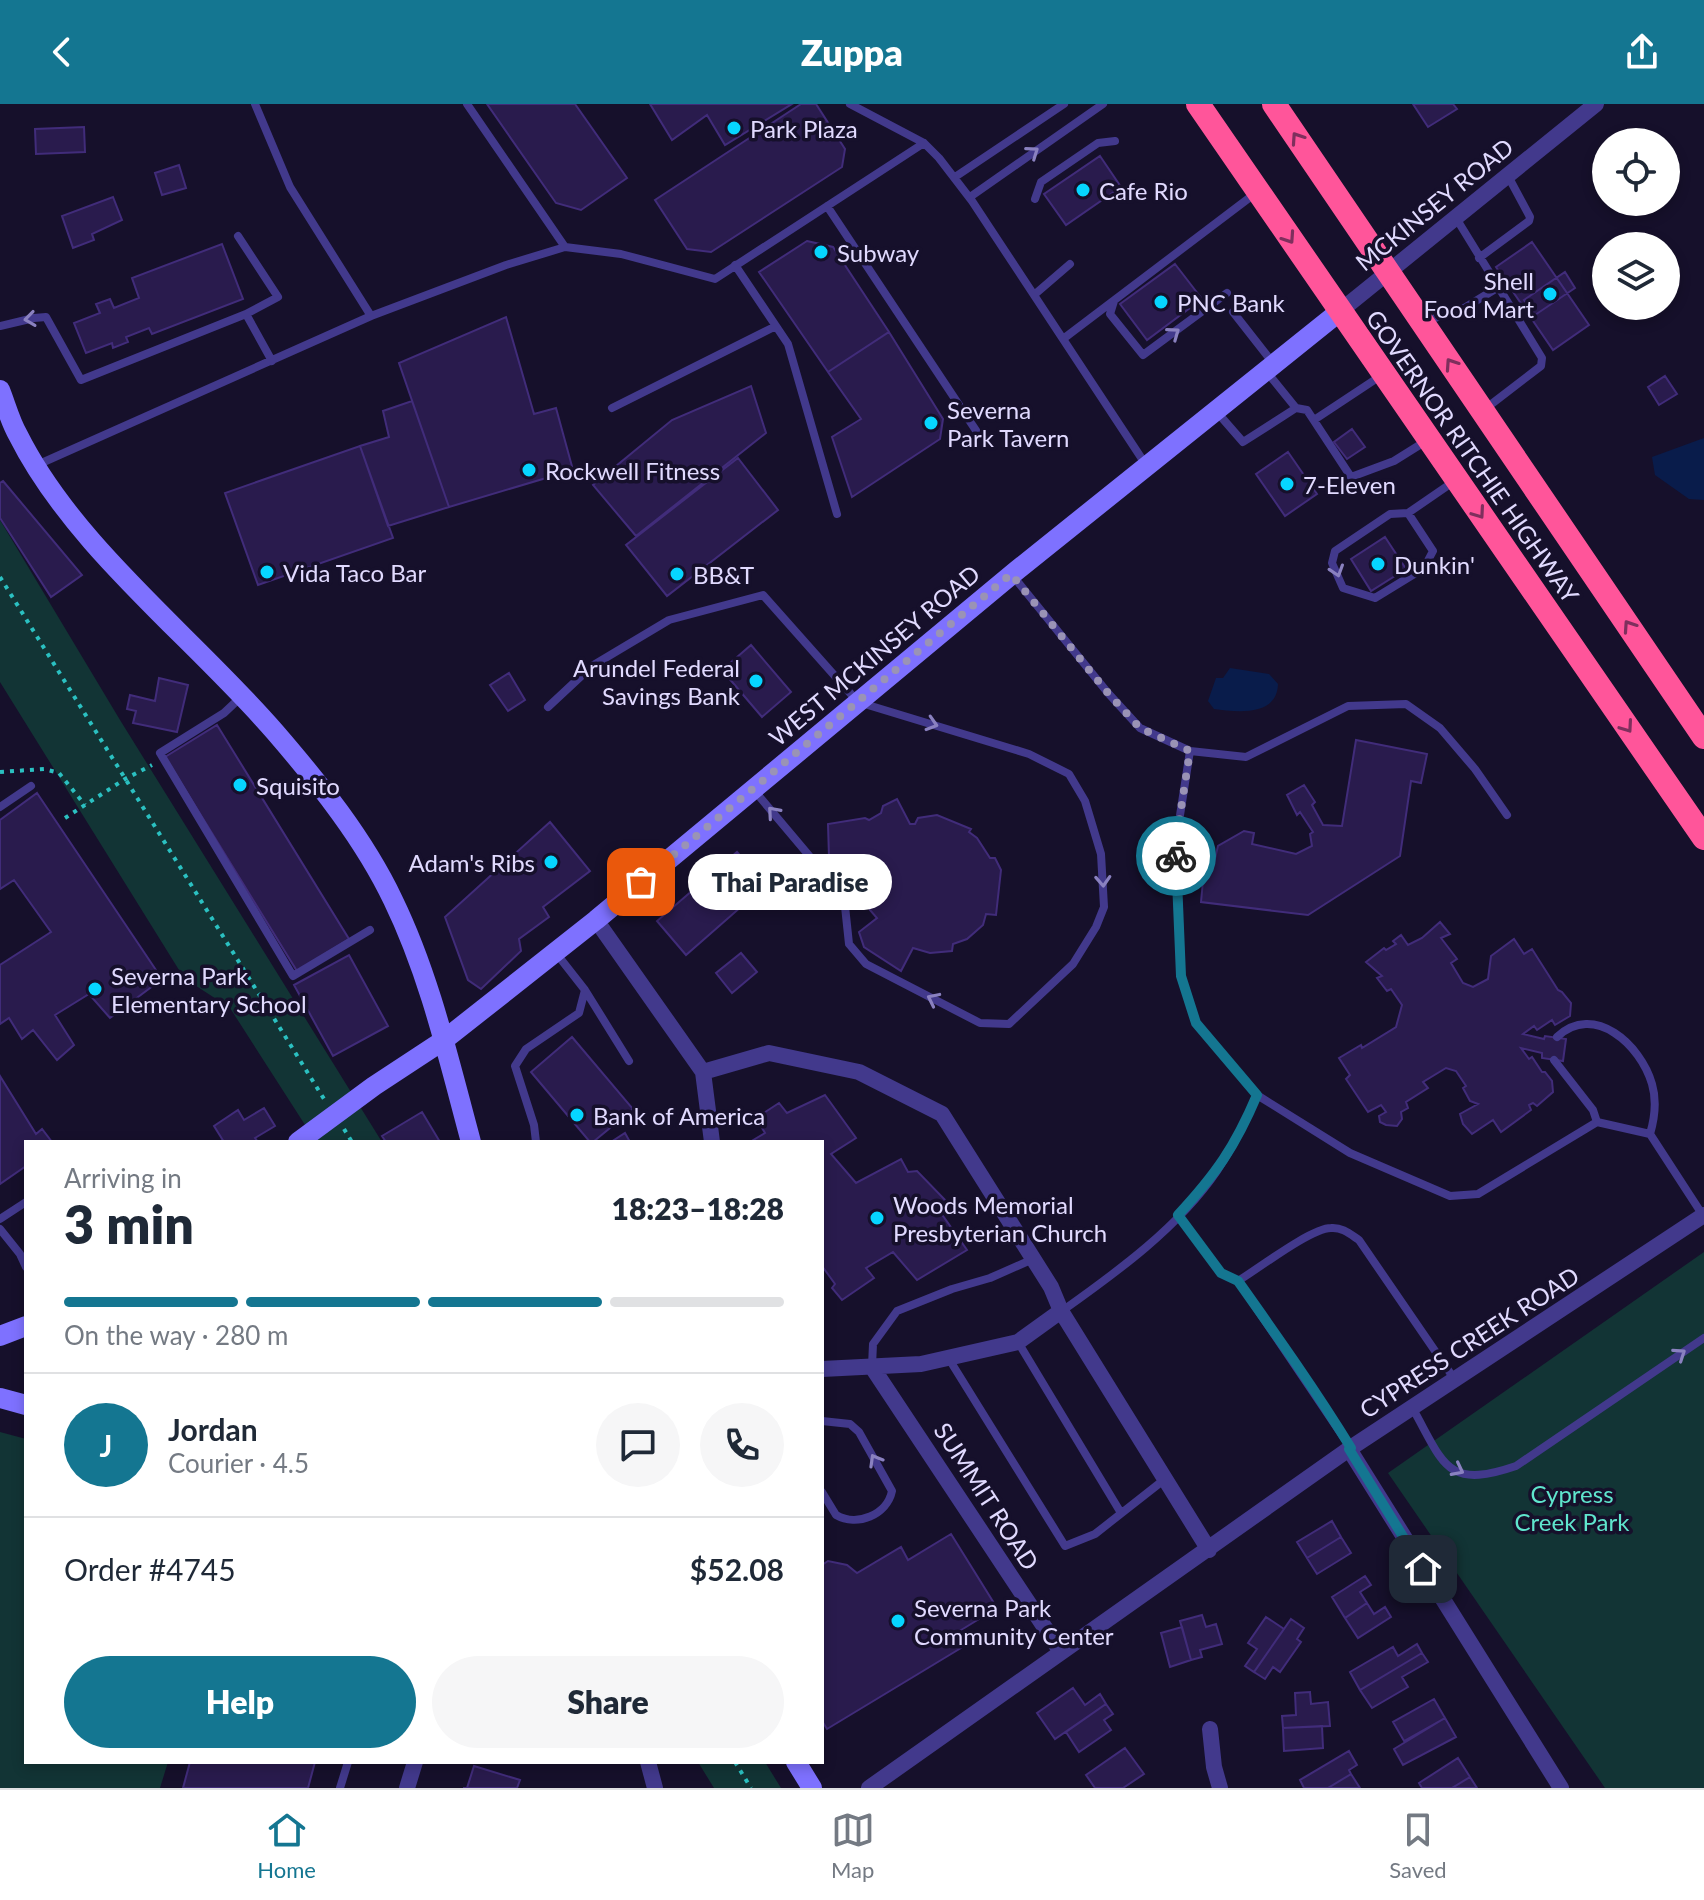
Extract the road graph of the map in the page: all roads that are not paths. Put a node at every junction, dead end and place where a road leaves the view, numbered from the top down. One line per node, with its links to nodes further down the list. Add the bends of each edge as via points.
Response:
1 (255, 104): 31 (lane, via 290,187)
2 (467, 104): 19 (lane)
3 (850, 104): 10 (lane)
4 (1064, 104): 12 (lane)
5 (1103, 104): 14 (lane, one-way to 5)
6 (1198, 104): 13 (highway, GOVERNOR RITCHIE HIGHWAY)
7 (1274, 104): 23 (highway, GOVERNOR RITCHIE HIGHWAY, one-way to 7)
8 (1596, 104): 11 (street, MCKINSEY ROAD)
9 (1115, 141): 15 (lane, via 1098,143 1041,182)
10 (924, 143): 12 (lane); 16 (lane)
11 (1508, 176): 17 (street, MCKINSEY ROAD); 20 (lane, via 1529,221)
12 (955, 177): 14 (lane)
13 (1257, 192): 27 (lane); 29 (highway, GOVERNOR RITCHIE HIGHWAY, one-way to 29)
14 (970, 197): 26 (lane)
15 (1035, 199)
16 (827, 206): 22 (lane); 45 (lane)
17 (1456, 218): 20 (lane); 23 (street, MCKINSEY ROAD)
18 (238, 236): 30 (lane, via 278,297)
19 (565, 247): 22 (lane, via 621,254 715,279); 31 (lane)
20 (1479, 258): 24 (lane)
21 (1070, 264): 26 (lane)
22 (735, 265): 34 (lane)
23 (1389, 272): 29 (street, MCKINSEY ROAD); 32 (highway, GOVERNOR RITCHIE HIGHWAY)
24 (1497, 288): 32 (lane); 42 (lane, via 1542,358 1541,366)
25 (1227, 293): 27 (lane, one-way to 25, via 1110,314 1143,355)
26 (1034, 295): 35 (lane)
27 (1115, 300): 35 (lane)
28 (1233, 312): 37 (lane)
29 (1339, 312): 37 (street, WEST MCKINSEY ROAD); 38 (highway, GOVERNOR RITCHIE HIGHWAY)
30 (246, 314): 33 (lane, one-way to 33, via 81,380 46,317); 36 (lane)
31 (371, 316): 36 (lane)
32 (1423, 323): 42 (highway, GOVERNOR RITCHIE HIGHWAY, one-way to 32)
33 (0, 326)
34 (776, 326): 40 (lane); 51 (lane, via 788,344)
35 (1063, 339): 48 (lane)
36 (272, 361): 47 (lane)
37 (1270, 367): 41 (lane); 43 (street, WEST MCKINSEY ROAD)
38 (1382, 375): 44 (lane); 46 (highway, GOVERNOR RITCHIE HIGHWAY)
39 (0, 390): 47 (street)
40 (612, 408)
41 (1296, 408): 43 (lane, via 1243,442); 44 (lane, via 1307,410)
42 (1483, 410): 56 (highway, GOVERNOR RITCHIE HIGHWAY, one-way to 42)
43 (1216, 411): 48 (street, WEST MCKINSEY ROAD)
44 (1314, 420): 46 (lane, via 1351,477 1394,461)
45 (979, 435)
46 (1428, 440): 49 (highway, GOVERNOR RITCHIE HIGHWAY)
47 (35, 466): 53 (street, via 103,552)
48 (1146, 466): 52 (street, WEST MCKINSEY ROAD)
49 (1456, 480): 50 (lane); 62 (highway, GOVERNOR RITCHIE HIGHWAY, one-way to 62)
50 (1408, 513): 50 (lane, one-way to 50, via 1390,514 1335,551 1332,563 1343,588 1375,598 1424,568 1433,551)
51 (837, 514)
52 (1011, 574): 54 (street, WEST MCKINSEY ROAD); 57 (lane, via 1140,728)
53 (242, 696): 64 (lane, via 160,753 293,976); 68 (street, via 324,792 373,862 414,949)
54 (858, 702): 55 (lane, via 763,595 669,620 592,666); 59 (street, WEST MCKINSEY ROAD); 59 (lane, one-way to 59, via 1029,754 1069,774 1085,801 1101,854 1104,907 1073,964 1009,1024 980,1023 866,964 849,944 844,897)
55 (548, 707)
56 (1704, 737)
57 (1190, 751): 61 (lane, via 1246,757 1348,706 1406,704 1440,728); 72 (lane, via 1176,841 1181,976 1196,1023)
58 (31, 786): 60 (lane)
59 (753, 789): 63 (street, WEST MCKINSEY ROAD)
60 (0, 807)
61 (1507, 815)
62 (1704, 838)
63 (596, 920): 65 (street, WEST MCKINSEY ROAD); 71 (street)
64 (370, 930)
65 (555, 952): 66 (lane); 68 (street, WEST MCKINSEY ROAD)
66 (585, 990): 70 (lane); 77 (lane, via 579,1013 526,1049 515,1066)
67 (1557, 1037): 74 (lane, via 1581,1022 1604,1026 1629,1045 1652,1083)
68 (444, 1040): 75 (street, WEST MCKINSEY ROAD); 76 (street)
69 (1554, 1060): 73 (lane)
70 (629, 1061)
71 (703, 1072): 78 (street); 84 (street, via 769,1053 859,1072 942,1114)
72 (1257, 1095): 73 (lane, via 1350,1153 1450,1196 1478,1194); 80 (lane, via 1215,1175)
73 (1597, 1122): 74 (lane)
74 (1650, 1134): 81 (lane)
75 (301, 1140)
76 (470, 1140)
77 (536, 1140)
78 (712, 1140)
79 (24, 1203): 82 (lane)
80 (1178, 1215): 86 (lane, via 1221,1273); 87 (lane, via 1118,1272)
81 (1704, 1216): 95 (street, CYPRESS CREEK ROAD)
82 (0, 1219)
83 (0, 1229): 85 (lane)
84 (1033, 1259): 87 (street); 93 (lane, via 897,1311 873,1344)
85 (24, 1263)
86 (1238, 1281): 95 (lane, via 1318,1230 1348,1232 1359,1240); 100 (lane)
87 (1061, 1311): 91 (street); 101 (street)
88 (24, 1327): 89 (street)
89 (0, 1336)
90 (1704, 1338): 98 (lane, one-way to 90, via 1449,1469 1488,1476 1516,1466)
91 (1018, 1342): 92 (street); 103 (lane)
92 (949, 1358): 93 (street); 103 (lane, via 1065,1546 1095,1534)
93 (872, 1367): 94 (street); 105 (street, SUMMIT ROAD)
94 (824, 1369)
95 (1455, 1381): 98 (street, CYPRESS CREEK ROAD)
96 (0, 1398): 97 (street)
97 (24, 1404)
98 (1413, 1409): 100 (street, CYPRESS CREEK ROAD)
99 (824, 1421): 102 (lane, one-way to 99, via 836,1515 854,1521 884,1508 892,1491 859,1432 850,1424)
100 (1350, 1449): 104 (street, CYPRESS CREEK ROAD); 117 (street)
101 (1165, 1479): 103 (lane); 104 (street)
102 (824, 1495)
103 (1121, 1513)
104 (1209, 1550): 105 (street, CYPRESS CREEK ROAD)
105 (1061, 1652): 115 (street, CYPRESS CREEK ROAD)
106 (1210, 1729): 116 (street)
107 (347, 1764): 111 (lane)
108 (414, 1764): 112 (street)
109 (649, 1764): 113 (street)
110 (797, 1764): 114 (street)
111 (340, 1788)
112 (407, 1788)
113 (655, 1788)
114 (812, 1788)
115 (869, 1788)
116 (1220, 1788)
117 (1561, 1788)

